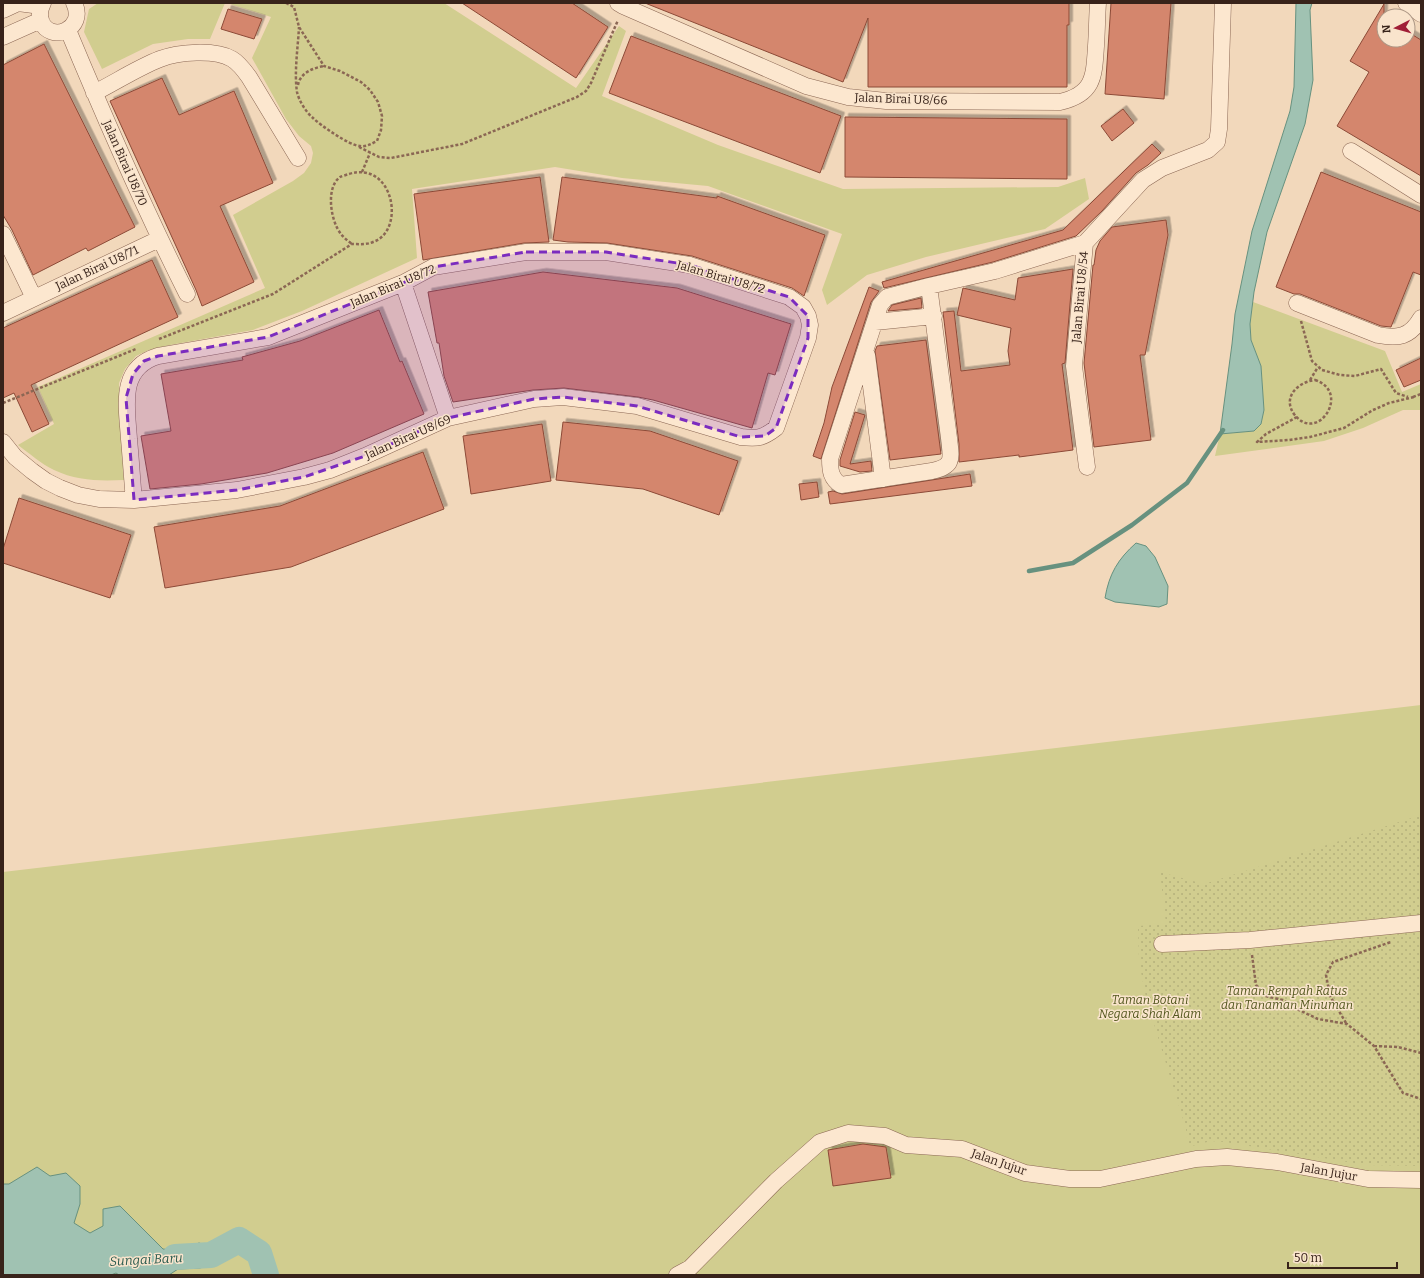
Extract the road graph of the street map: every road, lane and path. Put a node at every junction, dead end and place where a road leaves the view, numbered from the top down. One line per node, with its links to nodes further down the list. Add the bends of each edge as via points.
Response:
1 (286, 3): 10 (path, via 294,7)
2 (1098, 3): 6 (street, Jalan Birai U8/66, via 1093,79 1081,94 1060,102 886,101 848,97 806,86)
3 (1223, 3): 24 (street, Jalan Birai U8/54, via 1217,142 1208,150 1162,168 1143,180)
4 (1406, 3): 9 (street)
5 (76, 4): 11 (street, via 75,23)
6 (621, 5): 18 (path, via 595,76 586,91 577,97 462,144 391,158)
7 (3, 10): 8 (street, via 18,3)
8 (42, 10): 11 (street, via 45,26 51,31); 12 (street)
9 (1421, 14)
10 (299, 27): 13 (path); 15 (path)
11 (68, 30): 14 (street, Jalan Birai U8/70)
12 (3, 37)
13 (324, 66): 15 (path, via 312,68 304,75 299,81); 16 (path, via 361,82 378,102 382,116 377,141)
14 (94, 93): 19 (street, via 161,58 206,52 223,55 240,65 249,77); 23 (street, Jalan Birai U8/70)
15 (297, 93): 16 (path, via 312,118)
16 (358, 147): 18 (path)
17 (1351, 152): 21 (street)
18 (370, 153): 20 (path)
19 (298, 158)
20 (362, 172): 25 (path, via 340,177 331,196 334,220 340,233); 25 (path, via 381,181 389,192 393,207 390,224 384,234 375,242)
21 (1421, 195)
22 (3, 234): 29 (street)
23 (159, 239): 28 (street, Jalan Birai U8/70); 29 (street, Jalan Birai U8/71)
24 (1085, 243): 27 (street, via 995,271); 47 (street, Jalan Birai U8/54, via 1074,366)
25 (352, 244): 35 (path, via 273,294)
26 (403, 283): 40 (street, Jalan Birai U8/72, via 433,267 526,252 606,252 690,265 789,297 803,307 808,316 808,338); 45 (street); 49 (street, Jalan Birai U8/72, via 268,337 158,356 144,361 133,374 126,398)
27 (929, 286): 32 (street); 34 (street, via 887,297 880,305)
28 (187, 294)
29 (34, 298): 31 (street, Jalan Birai U8/71)
30 (1297, 302): 33 (street, via 1390,338 1406,335); 38 (path, via 1312,362)
31 (3, 312)
32 (934, 316): 34 (street); 48 (street, via 951,455 949,463 944,468 932,471)
33 (1421, 318)
34 (875, 322): 37 (street)
35 (158, 340)
36 (143, 346): 43 (path)
37 (866, 350): 48 (street); 48 (street, via 830,459 830,468 833,479 841,485)
38 (1318, 367): 39 (path); 42 (path, via 1340,375 1355,376 1381,369 1396,393)
39 (1310, 380): 44 (path, via 1300,384 1289,402); 44 (path, via 1320,382 1326,388 1332,403 1324,418 1316,422 1310,423)
40 (793, 381): 45 (street, Jalan Birai U8/69, via 776,428 765,436 754,439 637,406 563,397 534,399)
41 (1421, 394): 42 (path)
42 (1414, 397): 44 (path, via 1373,410 1344,428 1310,437 1257,442 1266,434)
43 (3, 403)
44 (1297, 417)
45 (448, 418): 49 (street, Jalan Birai U8/69, via 365,456 304,477 237,490)
46 (3, 442): 49 (street, Jalan Birai U8/69, via 15,457 32,471 60,488 78,495)
47 (1086, 467)
48 (882, 479)
49 (134, 500)
50 (1421, 923): 51 (street)
51 (1250, 940): 53 (street); 54 (path, via 1256,985 1265,996 1283,1000 1318,1019)
52 (1393, 941): 54 (path, via 1333,962 1326,975 1330,996)
53 (1162, 944)
54 (1346, 1024): 55 (path)
55 (1374, 1046): 56 (path, via 1398,1047); 57 (path, via 1402,1093)
56 (1421, 1052)
57 (1421, 1099)
58 (1421, 1180): 59 (street, Jalan Jujur, via 1368,1179 1277,1162 1227,1157 1196,1159 1100,1178 1070,1179 1025,1173 962,1149 906,1145 885,1136 848,1133 820,1142 776,1181 690,1268)
59 (677, 1275)

